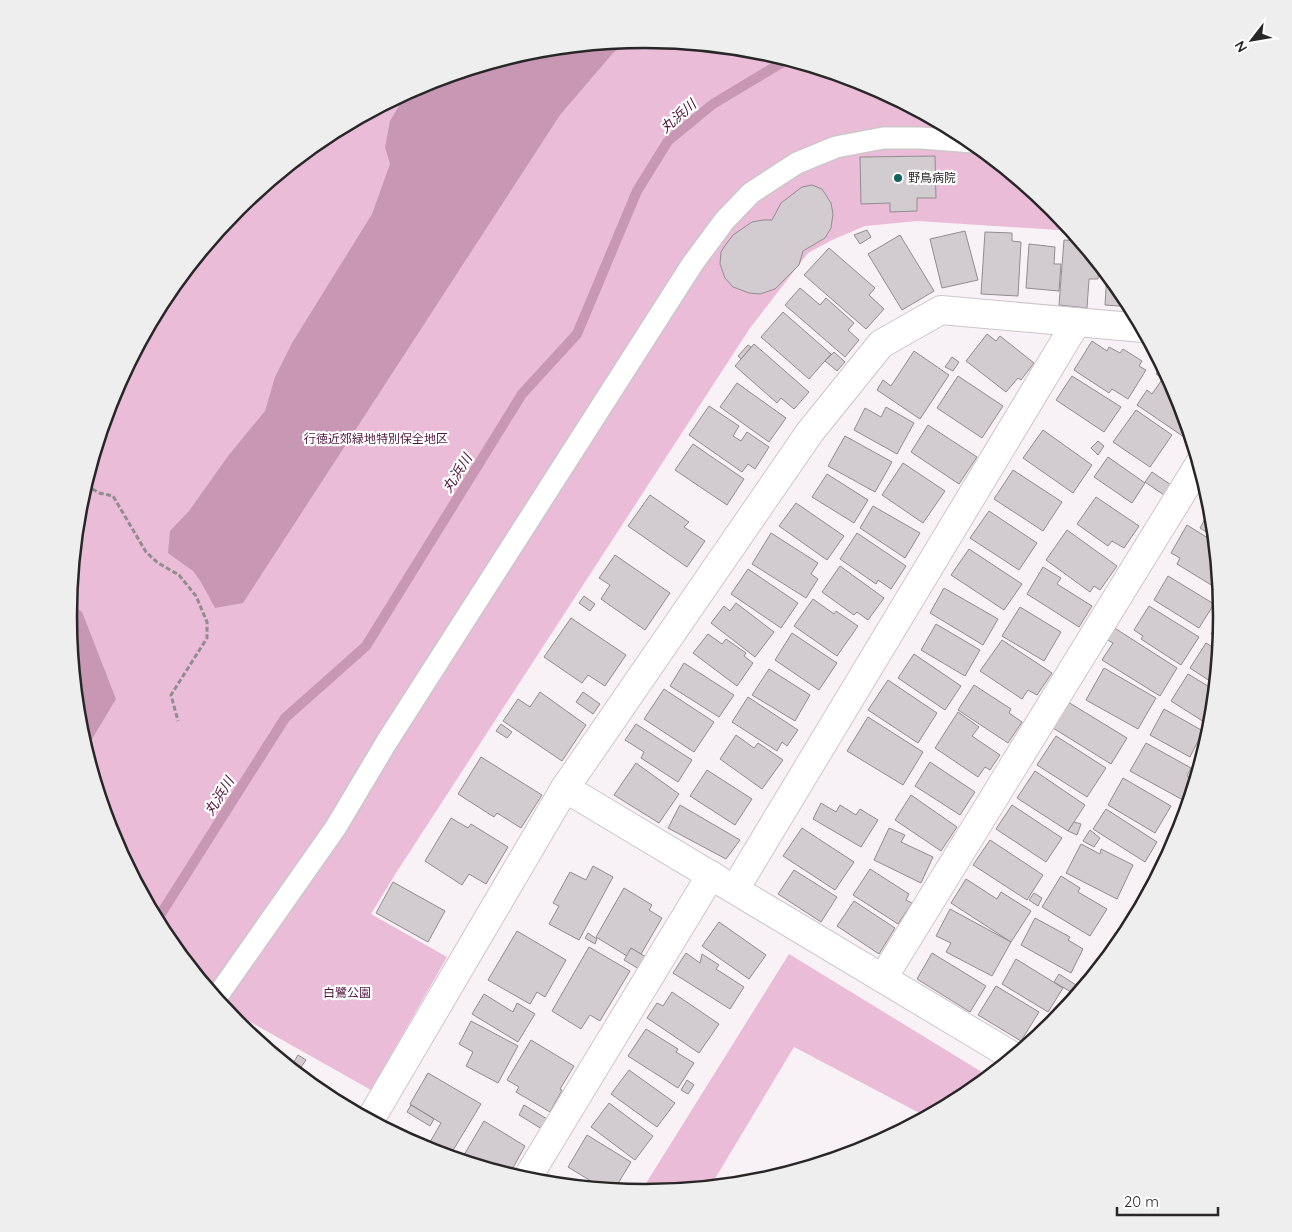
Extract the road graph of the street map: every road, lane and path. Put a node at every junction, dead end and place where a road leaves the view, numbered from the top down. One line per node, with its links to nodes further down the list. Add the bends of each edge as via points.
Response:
1 (958, 141): 11 (street, via 883,138 836,147 797,164 751,193 725,220 693,263 386,743 336,827)
2 (1076, 323): 3 (street); 7 (street, via 941,310 881,344 810,432); 9 (street)
3 (1135, 327)
4 (1195, 471): 10 (street)
5 (92, 489): 6 (path, via 113,496 146,552 180,575 196,596 207,622 207,638 171,695)
6 (178, 721)
7 (565, 788): 8 (street); 13 (street)
8 (712, 875): 9 (street); 14 (street)
9 (735, 889): 10 (street)
10 (883, 978): 12 (street)
11 (220, 992)
12 (1008, 1054)
13 (373, 1114)
14 (530, 1173)

